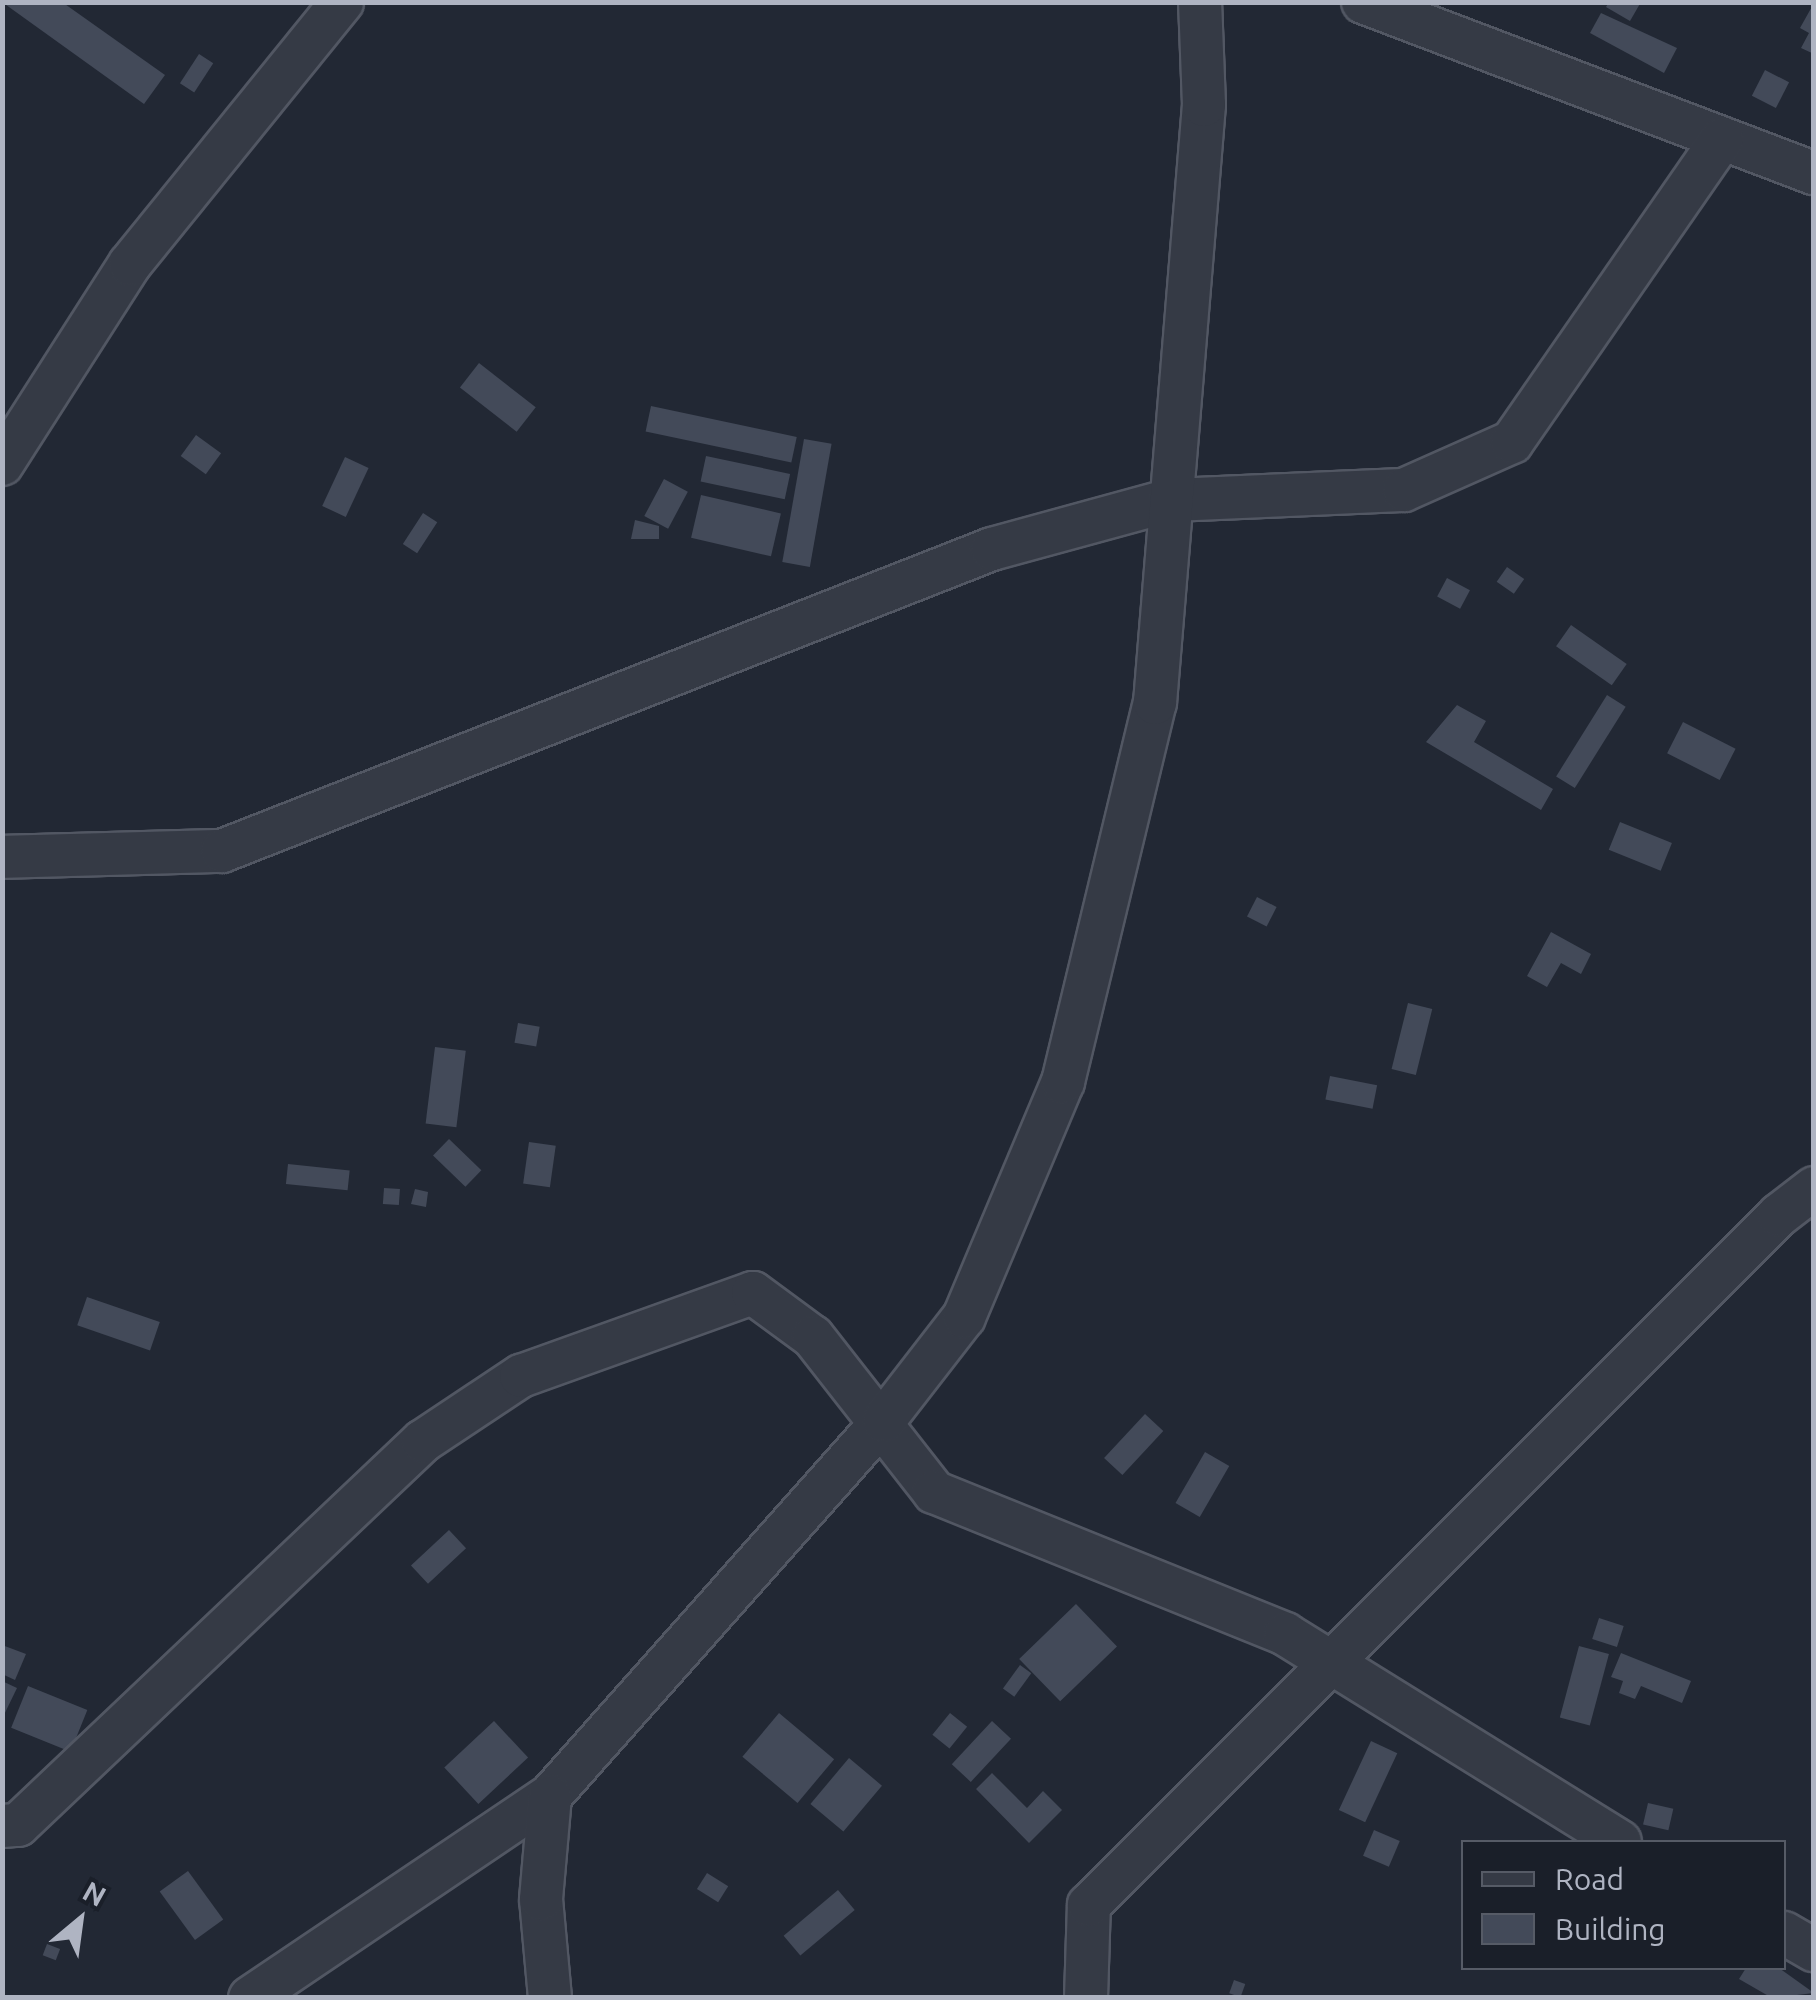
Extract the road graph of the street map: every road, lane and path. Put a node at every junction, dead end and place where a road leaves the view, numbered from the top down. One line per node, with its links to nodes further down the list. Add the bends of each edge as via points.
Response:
1 (342, 2): 6 (street, via 130,264)
2 (1200, 2): 7 (street, via 1204,105)
3 (1363, 2): 4 (street)
4 (1722, 138): 5 (street); 7 (street, via 1512,442 1404,490)
5 (1814, 173)
6 (2, 464)
7 (1171, 500): 8 (street, via 992,549 222,851); 10 (street, via 1155,703 1062,1082 964,1317)
8 (2, 857)
9 (1814, 1188): 11 (street)
10 (884, 1420): 11 (street, via 934,1492 1285,1634); 12 (street); 13 (street, via 813,1337 753,1294 521,1376 423,1440 18,1825)
11 (1332, 1662): 14 (street); 19 (street, via 1089,1906)
12 (550, 1796): 17 (street); 18 (street, via 541,1899)
13 (2, 1826)
14 (1617, 1840)
15 (1786, 1934): 16 (street)
16 (1814, 1950)
17 (250, 1998)
18 (550, 1998)
19 (1086, 1998)

